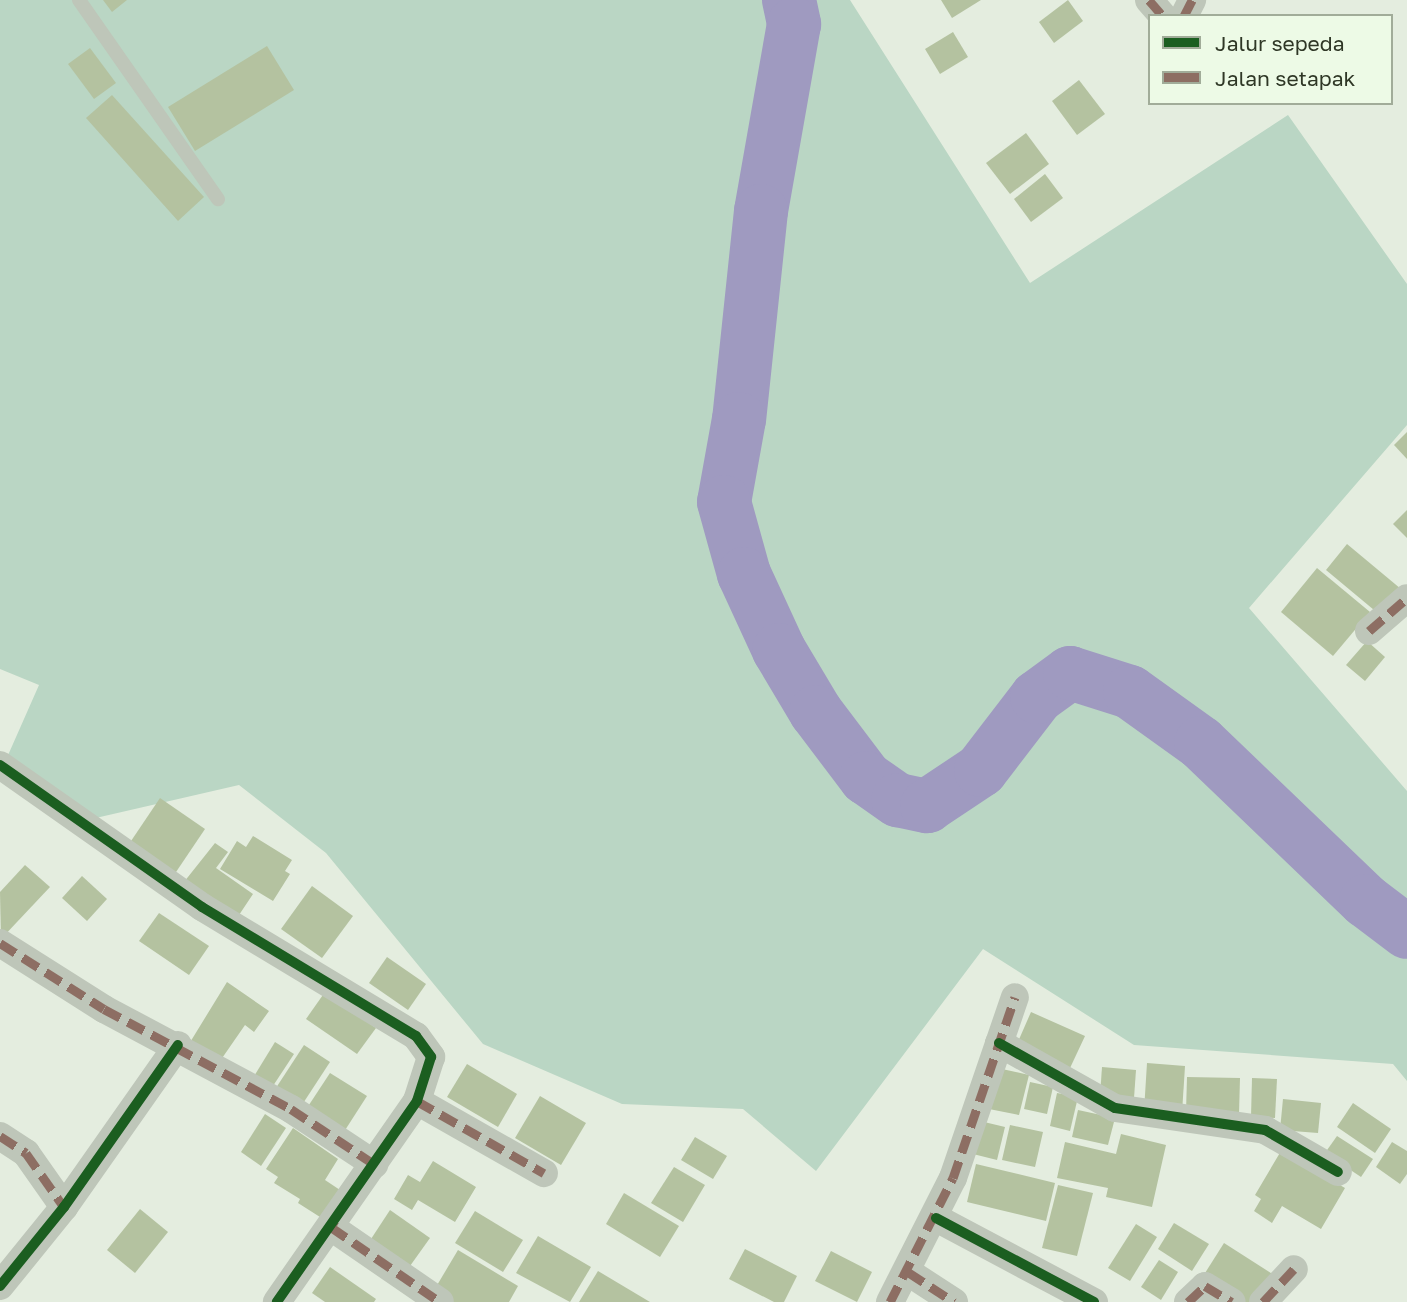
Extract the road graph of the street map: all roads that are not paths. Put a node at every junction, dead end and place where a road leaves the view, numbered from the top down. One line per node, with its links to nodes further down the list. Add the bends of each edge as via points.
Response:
1 (79, 0): 4 (lane)
2 (1149, 0): 3 (street)
3 (1161, 14)
4 (218, 199)
5 (1407, 597): 6 (street)
6 (1369, 631)
7 (0, 765): 12 (street, via 202,907 416,1036 432,1057)
8 (0, 943): 11 (street, via 104,1009)
9 (1015, 997): 10 (street)
10 (999, 1043): 15 (street, via 1115,1108 1265,1130); 18 (street)
11 (178, 1045): 14 (street, via 291,1109); 17 (street)
12 (417, 1101): 14 (street); 16 (street)
13 (0, 1136): 17 (street, via 26,1153)
14 (374, 1164): 19 (street)
15 (1338, 1172)
16 (544, 1173)
17 (64, 1207): 22 (street)
18 (936, 1218): 21 (street); 27 (street)
19 (331, 1227): 23 (street); 24 (street)
20 (1294, 1269): 30 (street)
21 (908, 1272): 25 (street); 26 (street)
22 (0, 1286)
23 (278, 1302)
24 (440, 1302)
25 (890, 1302)
26 (954, 1302)
27 (1094, 1302)
28 (1188, 1302): 29 (street, via 1205,1286)
29 (1232, 1302)
30 (1263, 1302)

